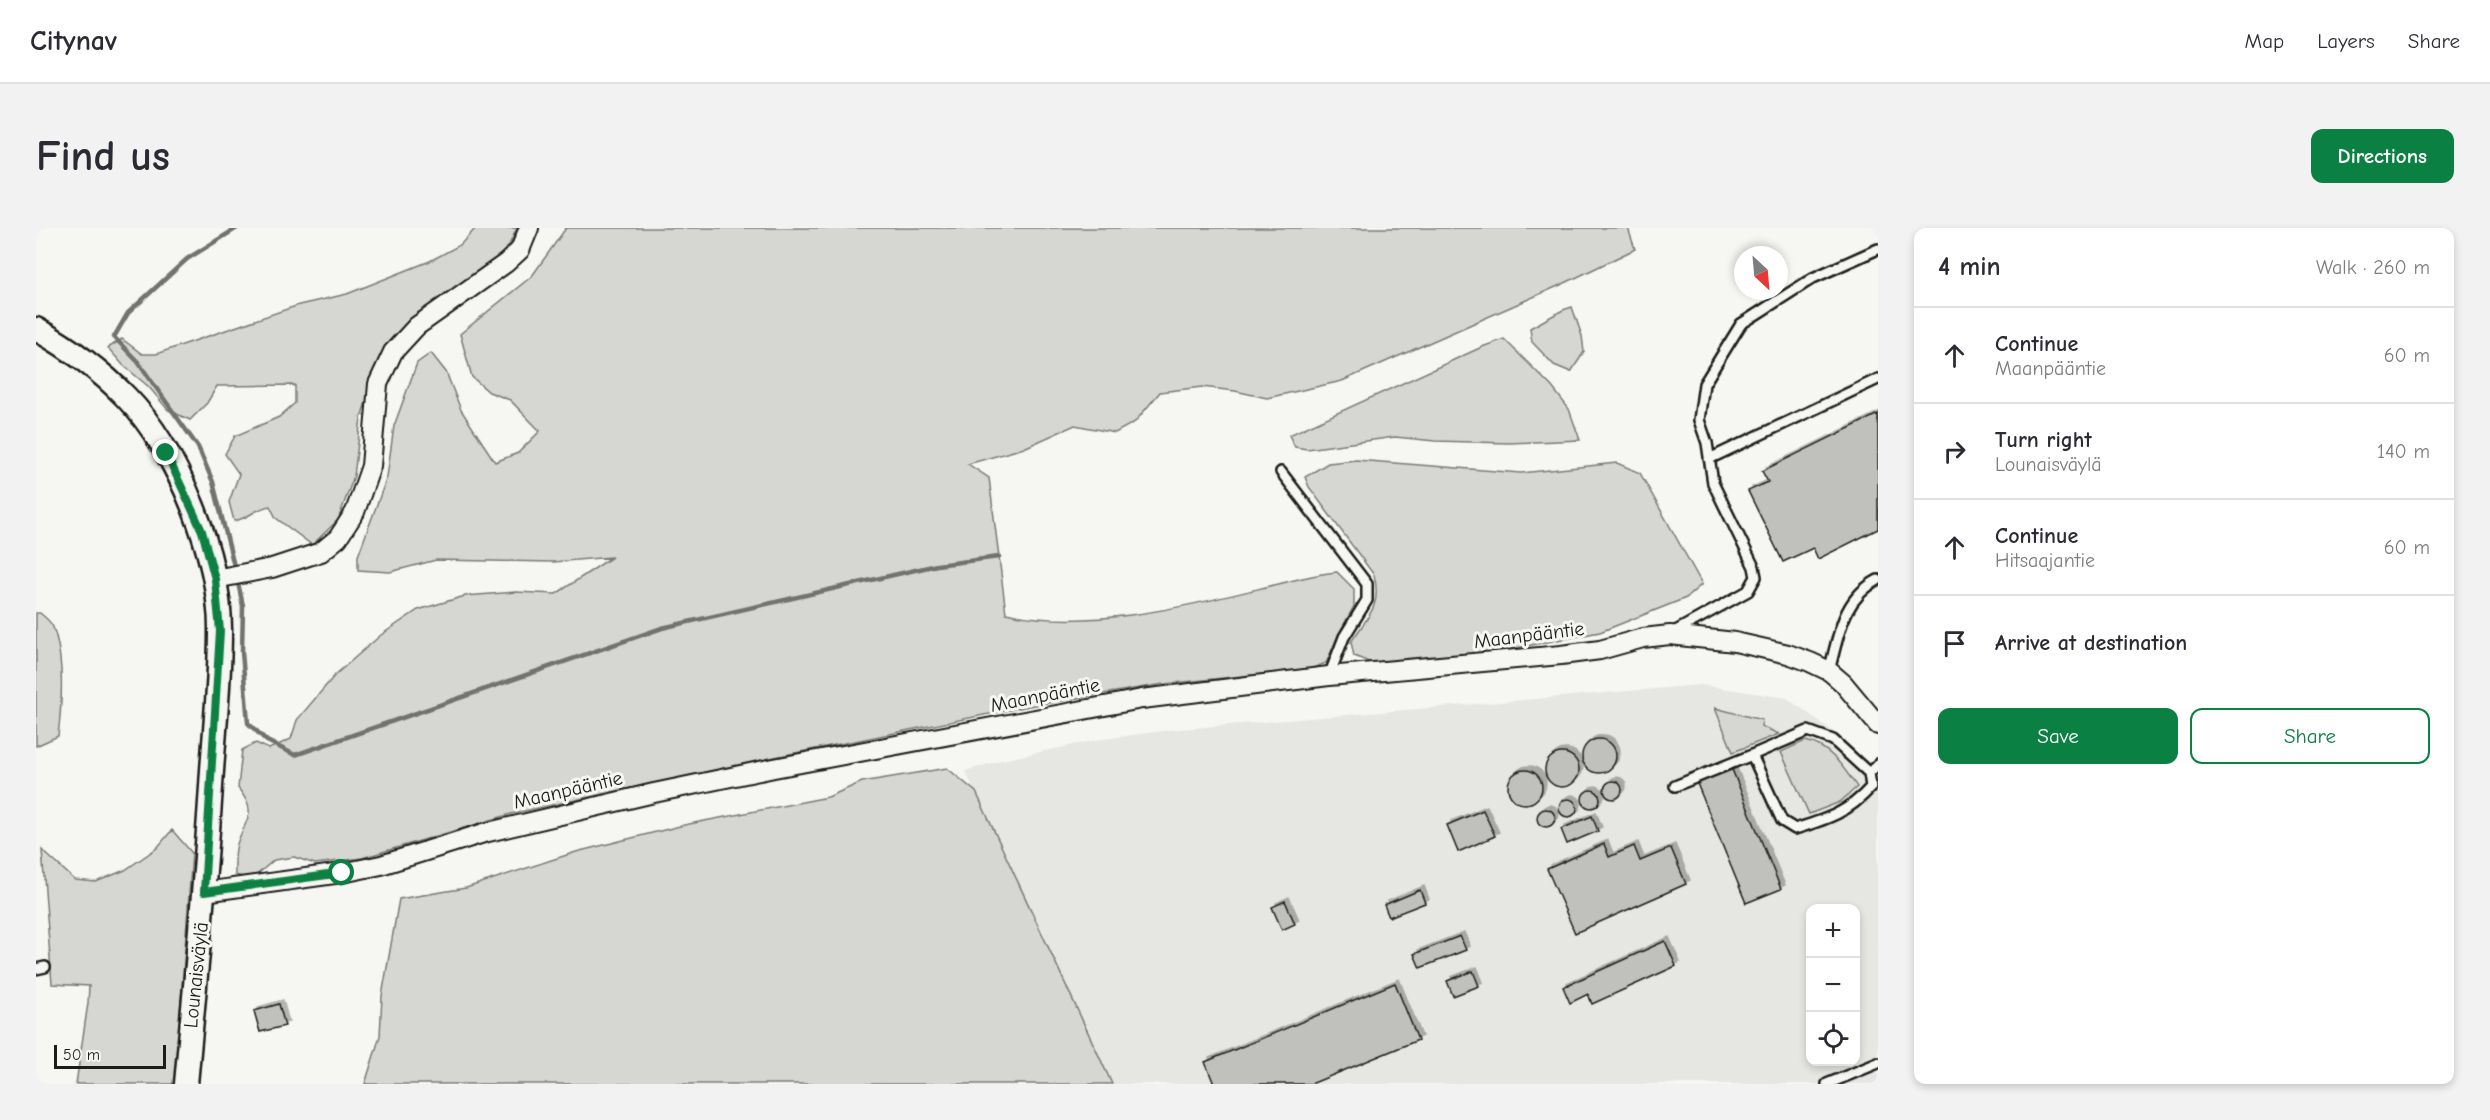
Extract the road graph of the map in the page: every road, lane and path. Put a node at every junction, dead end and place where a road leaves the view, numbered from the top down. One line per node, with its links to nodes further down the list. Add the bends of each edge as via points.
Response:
1 (529, 228): 7 (street, via 513,257 417,326 393,352 378,384 371,466 355,512 338,538 321,552 272,568)
2 (1878, 249): 5 (lane, via 1813,278 1741,324 1704,384 1699,420)
3 (36, 329): 7 (street, Lounaisväylä, via 103,375 148,425 166,453 202,531)
4 (1878, 379): 5 (lane)
5 (1709, 459): 9 (lane, via 1713,483 1756,578 1748,591)
6 (1281, 472): 11 (lane, via 1367,584 1367,600 1344,638)
7 (215, 579): 19 (street, Lounaisväylä, via 220,631)
8 (1878, 580): 10 (lane, via 1852,601)
9 (1670, 635): 10 (street, Maanpääntie, via 1762,647); 11 (street, Maanpääntie, via 1561,655)
10 (1829, 671): 12 (street, Maanpääntie)
11 (1329, 676): 19 (street, Maanpääntie, via 1142,699 774,768 484,833 381,865)
12 (1878, 725)
13 (1752, 755): 15 (lane, via 1808,731 1833,740); 16 (lane); 17 (lane, via 1782,821 1795,830 1856,804)
14 (1878, 764): 15 (lane)
15 (1869, 773): 17 (lane)
16 (1675, 786)
17 (1871, 787): 18 (lane)
18 (1878, 796)
19 (204, 892): 21 (street, Lounaisväylä)
20 (1878, 1064): 22 (lane)
21 (186, 1084)
22 (1827, 1084)

